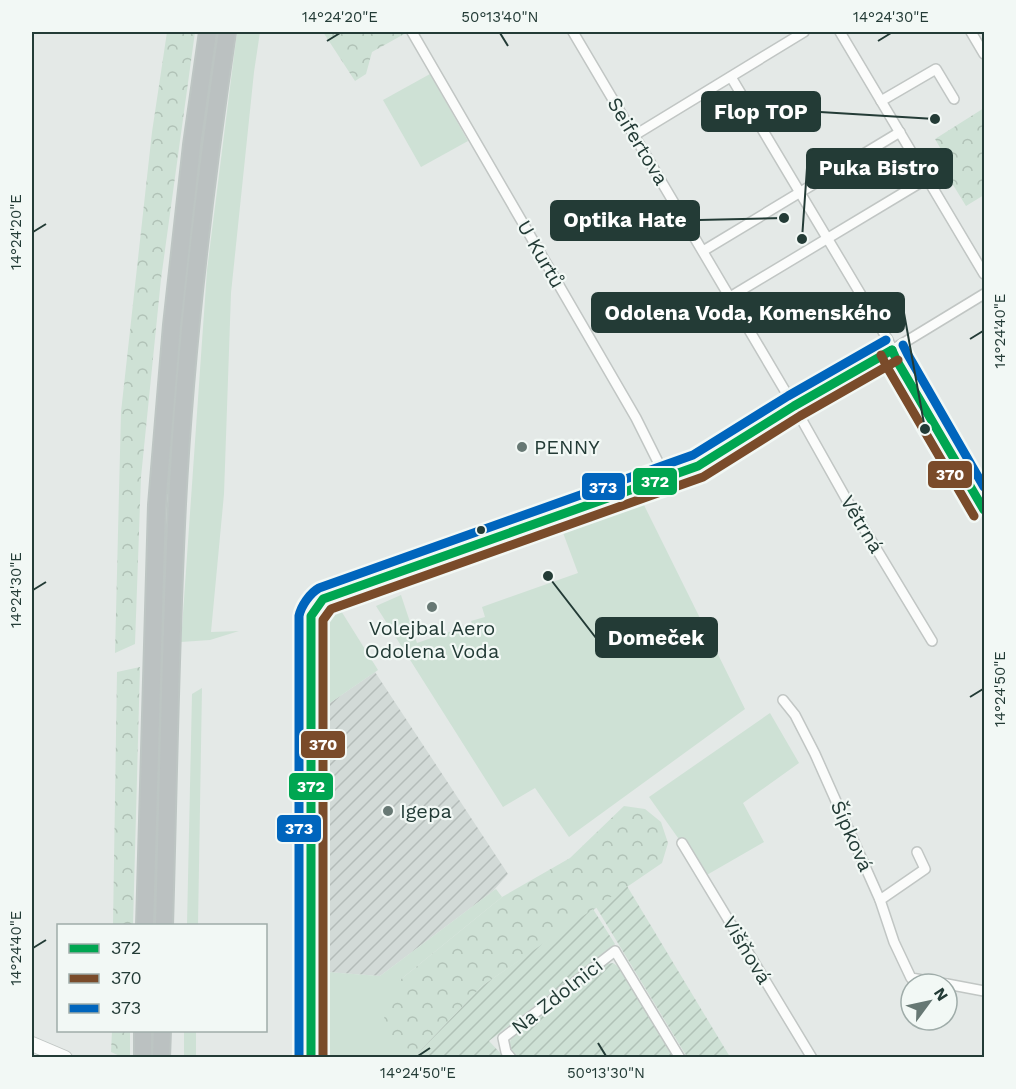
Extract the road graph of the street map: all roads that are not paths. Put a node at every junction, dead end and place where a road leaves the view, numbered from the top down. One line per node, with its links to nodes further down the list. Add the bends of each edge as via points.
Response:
1 (208, 32): 30 (highway, via 172,325 157,505)
2 (227, 32): 31 (highway, via 190,326 177,504)
3 (411, 32): 23 (street, U Kurtů, via 636,418)
4 (573, 32): 13 (street, Seifertova)
5 (804, 32): 9 (street)
6 (840, 32): 11 (street)
7 (971, 32): 8 (street)
8 (984, 54)
9 (731, 77): 13 (street); 15 (street)
10 (954, 99): 11 (street, via 936,69)
11 (881, 101): 12 (street)
12 (900, 132): 14 (street); 15 (street)
13 (635, 135): 17 (street, Seifertova)
14 (928, 178): 16 (street); 18 (street)
15 (800, 192): 16 (street); 17 (street)
16 (827, 238): 20 (street); 21 (street)
17 (703, 251): 20 (street, Seifertova)
18 (984, 274)
19 (984, 294): 21 (street)
20 (730, 297): 22 (street, Seifertova)
21 (892, 350): 22 (street); 24 (street)
22 (794, 406): 23 (street, via 698,466); 25 (street, Větrná)
23 (663, 479): 41 (street, via 323,599 311,616)
24 (984, 510)
25 (932, 641)
26 (783, 700): 29 (street, Šípková, via 815,754)
27 (682, 843): 44 (street, Višňová)
28 (917, 852): 29 (street, via 924,869)
29 (880, 900): 32 (street, Šípková)
30 (145, 924)
31 (164, 924)
32 (908, 972)
33 (959, 986): 34 (street)
34 (984, 991)
35 (143, 1032): 39 (highway)
36 (162, 1032): 40 (highway)
37 (32, 1044): 38 (street)
38 (65, 1058)
39 (142, 1058)
40 (162, 1058)
41 (311, 1058)
42 (511, 1058): 43 (street, Na Zdolnici, via 503,1038 615,951)
43 (680, 1058)
44 (812, 1058)

